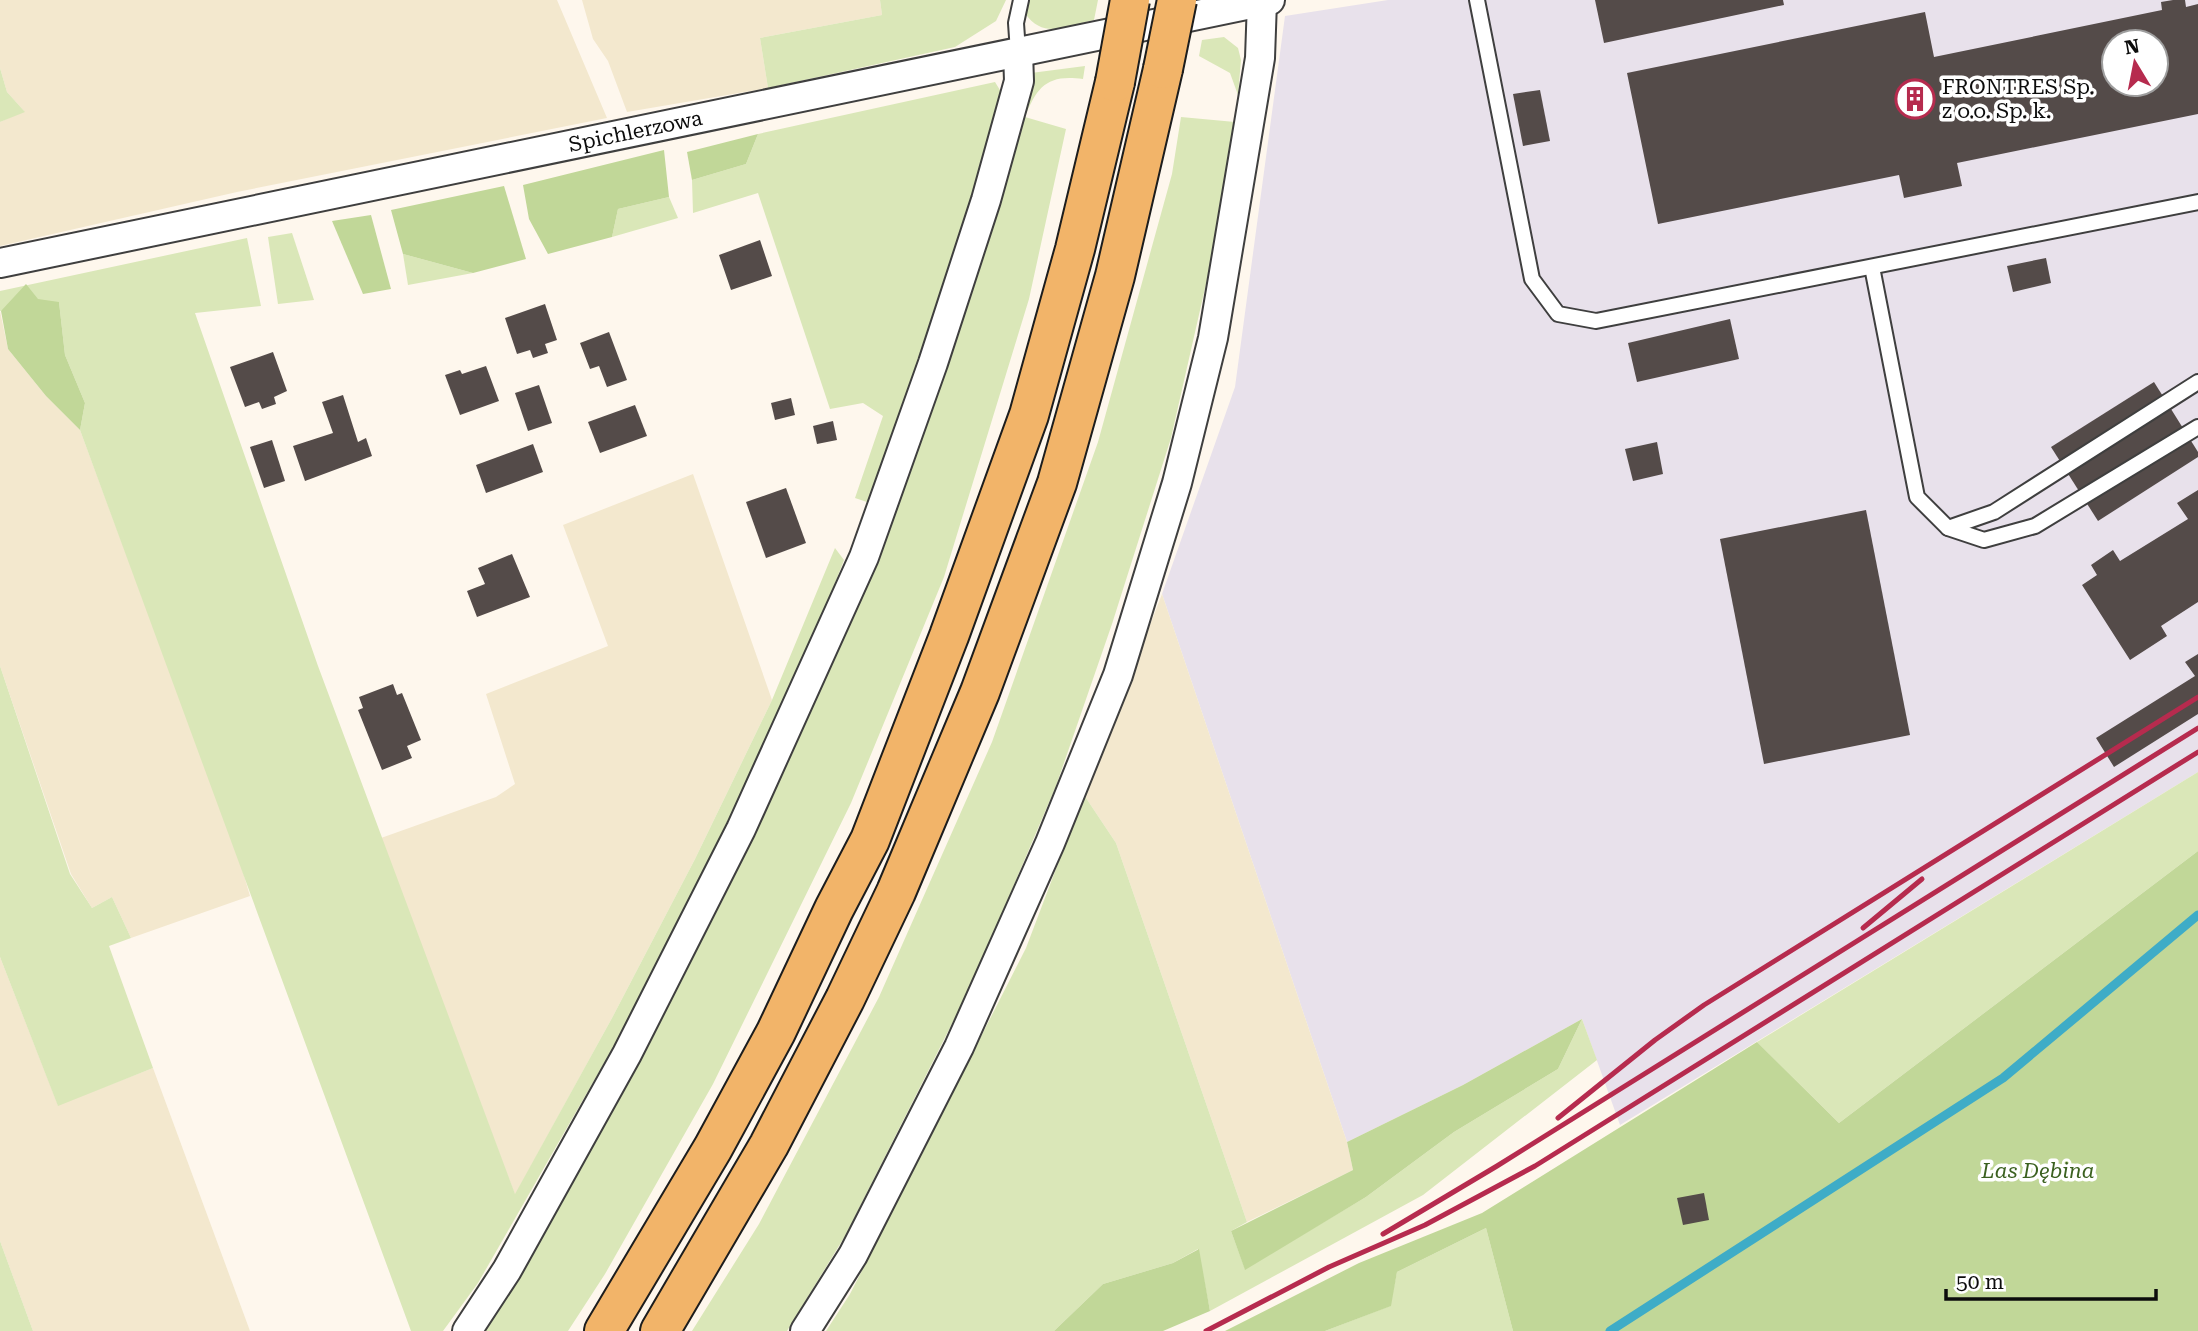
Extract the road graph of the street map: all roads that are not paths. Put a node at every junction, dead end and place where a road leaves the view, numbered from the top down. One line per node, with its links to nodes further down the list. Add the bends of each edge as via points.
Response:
1 (1021, 0): 6 (lane, via 1016,23)
2 (1130, 0): 14 (main road, bridge, via 1115,82 1029,415 870,840 770,1044)
3 (1177, 0): 15 (main road, bridge, via 1115,276 1057,483 980,692 897,892 845,999 769,1145)
4 (1477, 0): 9 (lane, via 1532,279 1558,314 1595,321)
5 (1266, 1): 6 (street, Spichlerzowa); 16 (street, via 1261,58 1213,338 1177,483 1118,675 1050,843 958,1047 853,1255)
6 (1018, 52): 8 (street, Spichlerzowa); 13 (street, via 1019,81 986,200 864,556 741,829 627,1055 508,1270)
7 (2198, 202): 9 (lane)
8 (0, 263)
9 (1872, 267): 12 (lane, via 1917,497)
10 (2198, 382): 12 (lane, via 1994,512)
11 (2198, 427): 12 (lane, via 2035,526 1984,540)
12 (1948, 528)
13 (467, 1331)
14 (604, 1331)
15 (660, 1331)
16 (805, 1331)

